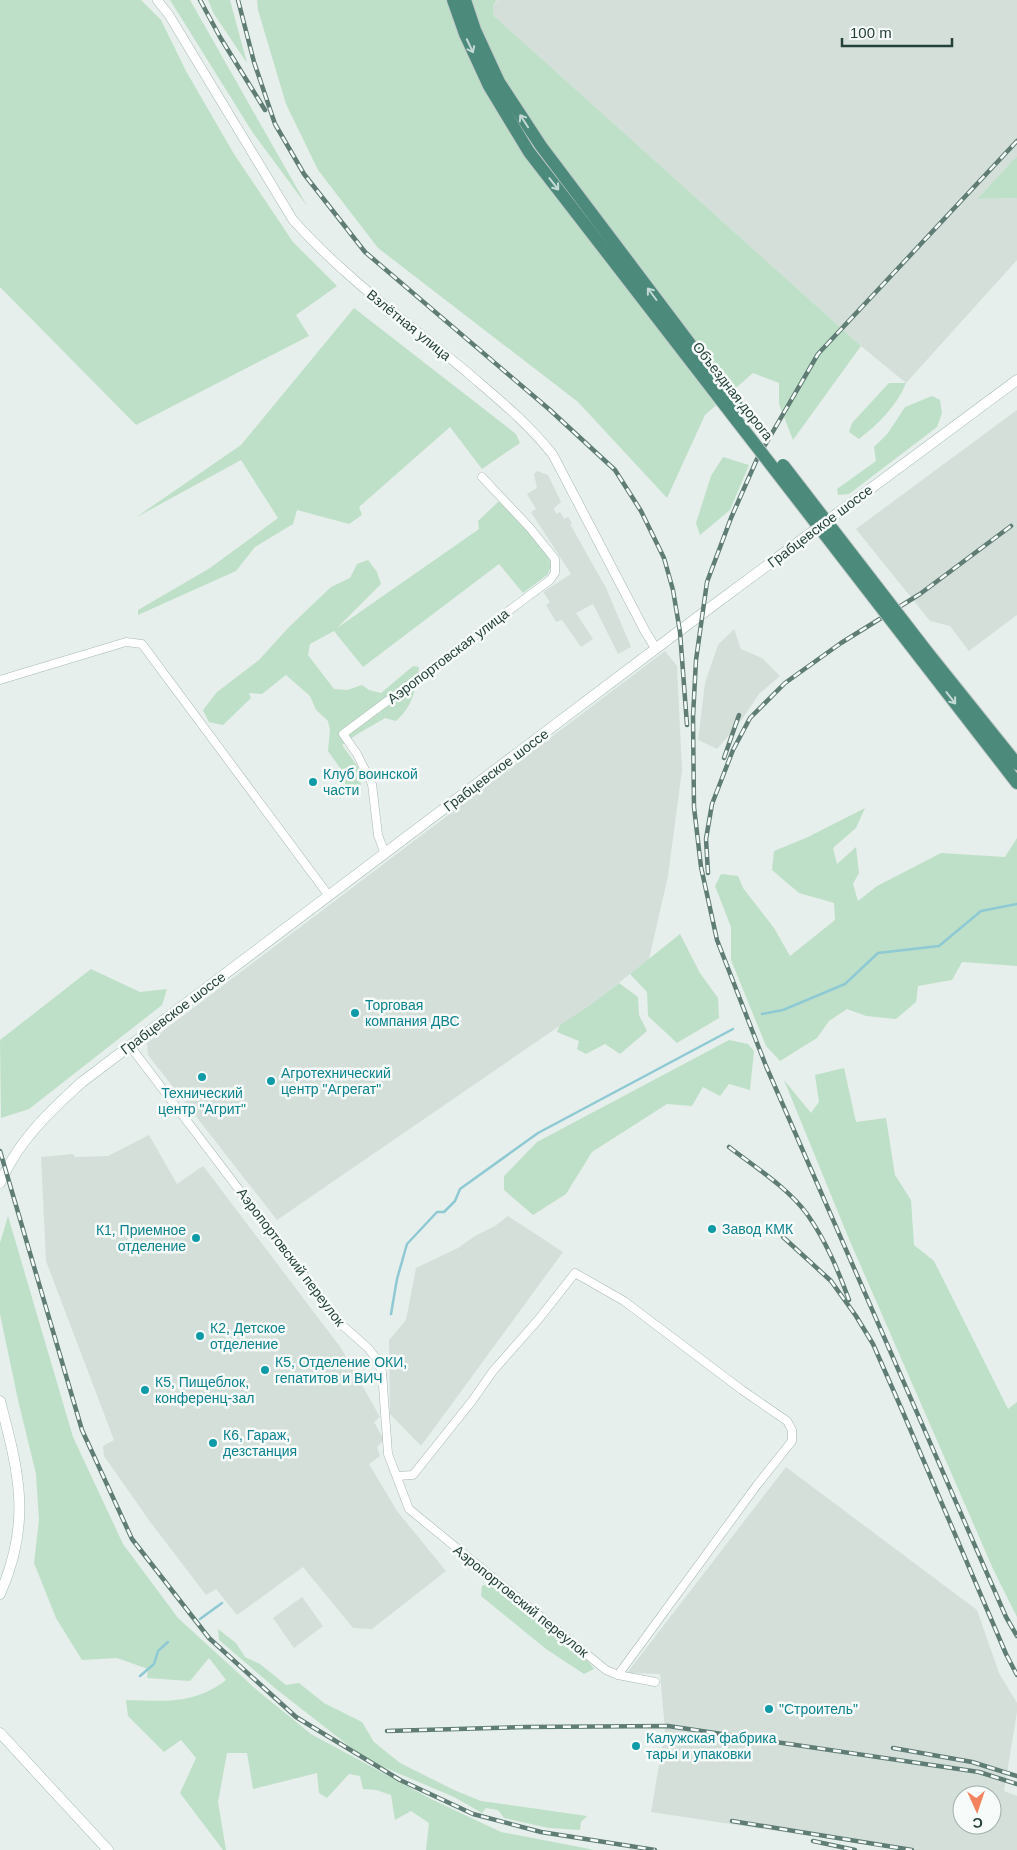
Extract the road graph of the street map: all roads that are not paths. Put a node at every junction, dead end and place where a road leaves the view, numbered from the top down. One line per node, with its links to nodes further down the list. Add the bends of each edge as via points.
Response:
1 (158, 0): 7 (street, Взлётная улица, via 293,220 346,273 505,405 542,440)
2 (453, 0): 5 (highway, Объездная дорога, one-way to 5, via 464,34 489,86 529,152)
3 (465, 0): 5 (highway, Объездная дорога, one-way to 3, via 541,146 499,82)
4 (1017, 380): 7 (main road, Грабцевское шоссе)
5 (741, 418): 8 (highway, Объездная дорога, bridge)
6 (482, 477): 12 (street, Аэропортовская улица, via 556,559 555,573 550,580 343,734 372,784 378,835)
7 (656, 649): 12 (main road, Грабцевское шоссе)
8 (925, 656): 10 (highway, Объездная дорога); 11 (highway, Объездная дорога, one-way to 11)
9 (0, 680): 13 (street, via 126,642 142,644)
10 (1017, 764)
11 (1017, 783)
12 (385, 854): 13 (main road, Грабцевское шоссе)
13 (329, 896): 14 (main road, Грабцевское шоссе)
14 (130, 1046): 15 (main road, Грабцевское шоссе, via 48,1112 26,1139); 17 (street, Аэропортовский переулок, via 341,1324 376,1358 382,1372 388,1454)
15 (0, 1183)
16 (0, 1401): 18 (main road, via 14,1454 21,1512 17,1547)
17 (397, 1476): 19 (street, Аэропортовский переулок, via 409,1510 606,1670); 19 (street, via 413,1475 493,1371 575,1273 624,1300 787,1421 792,1430 792,1441)
18 (0, 1594)
19 (618, 1675): 20 (street, Аэропортовский переулок)
20 (655, 1682)
21 (0, 1733): 22 (main road)
22 (108, 1850)

